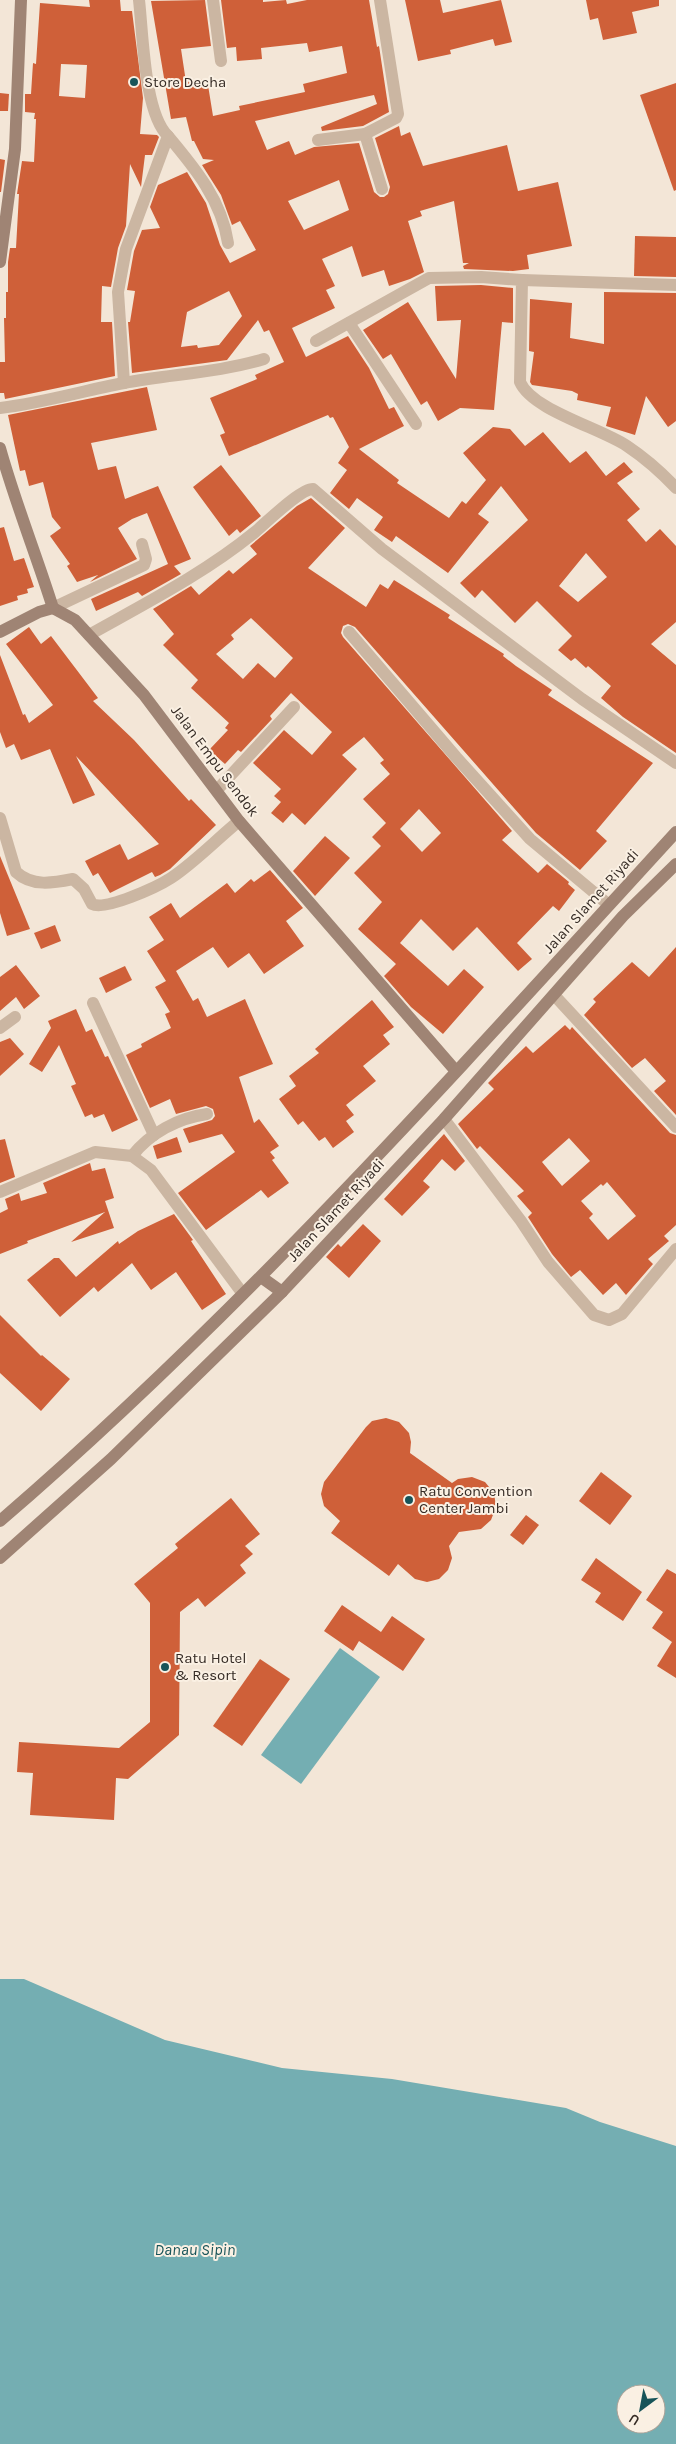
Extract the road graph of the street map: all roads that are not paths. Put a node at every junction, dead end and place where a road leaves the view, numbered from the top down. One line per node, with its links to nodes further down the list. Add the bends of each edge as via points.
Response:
1 (21, 0): 11 (main road, via 14,149)
2 (139, 0): 7 (street, via 152,108 161,130)
3 (213, 0): 5 (street)
4 (380, 0): 6 (street, via 398,114 394,120)
5 (221, 60)
6 (365, 134): 8 (street); 9 (street)
7 (168, 136): 10 (street, via 205,182 226,226); 17 (street, via 126,249 118,292)
8 (318, 140)
9 (382, 189)
10 (228, 244)
11 (0, 262)
12 (522, 280): 13 (street); 14 (street, via 435,277); 21 (street, via 520,382 524,390 541,404 626,445)
13 (676, 285)
14 (349, 323): 15 (street); 19 (street)
15 (316, 341)
16 (264, 359): 17 (street, via 241,366)
17 (124, 383): 18 (street, via 34,404)
18 (0, 408)
19 (416, 424)
20 (0, 448): 23 (main road)
21 (676, 488)
22 (142, 544): 23 (street, via 146,559 144,565)
23 (53, 608): 24 (main road); 26 (main road, Jalan Empu Sendok, via 75,620)
24 (0, 632)
25 (349, 632): 34 (street, via 530,839)
26 (89, 635): 28 (street, via 230,552 295,499 313,489 382,549 582,699); 29 (main road, Jalan Empu Sendok, via 144,695)
27 (294, 707): 29 (street)
28 (676, 762)
29 (217, 790): 31 (main road, Jalan Empu Sendok)
30 (0, 818): 31 (street, via 16,872 37,882 73,879 84,889 92,904 99,907 170,878)
31 (239, 821): 39 (main road, Jalan Empu Sendok)
32 (676, 832): 34 (main road, Jalan Slamet Riyadi)
33 (676, 864): 35 (main road, Jalan Slamet Riyadi, via 623,916)
34 (609, 905): 39 (main road, Jalan Slamet Riyadi)
35 (555, 996): 41 (main road, Jalan Slamet Riyadi, via 507,1045); 42 (street)
36 (93, 1002): 43 (street)
37 (14, 1017): 38 (street)
38 (0, 1028)
39 (455, 1070): 47 (main road, Jalan Slamet Riyadi)
40 (207, 1114): 43 (street, via 187,1117)
41 (444, 1119): 46 (street, via 496,1186 548,1262 594,1315 609,1320 622,1314); 48 (main road, Jalan Slamet Riyadi)
42 (676, 1127)
43 (154, 1135): 44 (street, via 143,1141)
44 (132, 1156): 45 (street, via 95,1152); 49 (street, via 161,1182)
45 (0, 1192)
46 (676, 1249)
47 (261, 1277): 48 (main road); 49 (main road, Jalan Slamet Riyadi)
48 (282, 1292): 51 (main road, Jalan Slamet Riyadi, via 111,1459)
49 (242, 1294): 50 (main road, Jalan Slamet Riyadi, via 88,1445)
50 (0, 1521)
51 (0, 1558)

